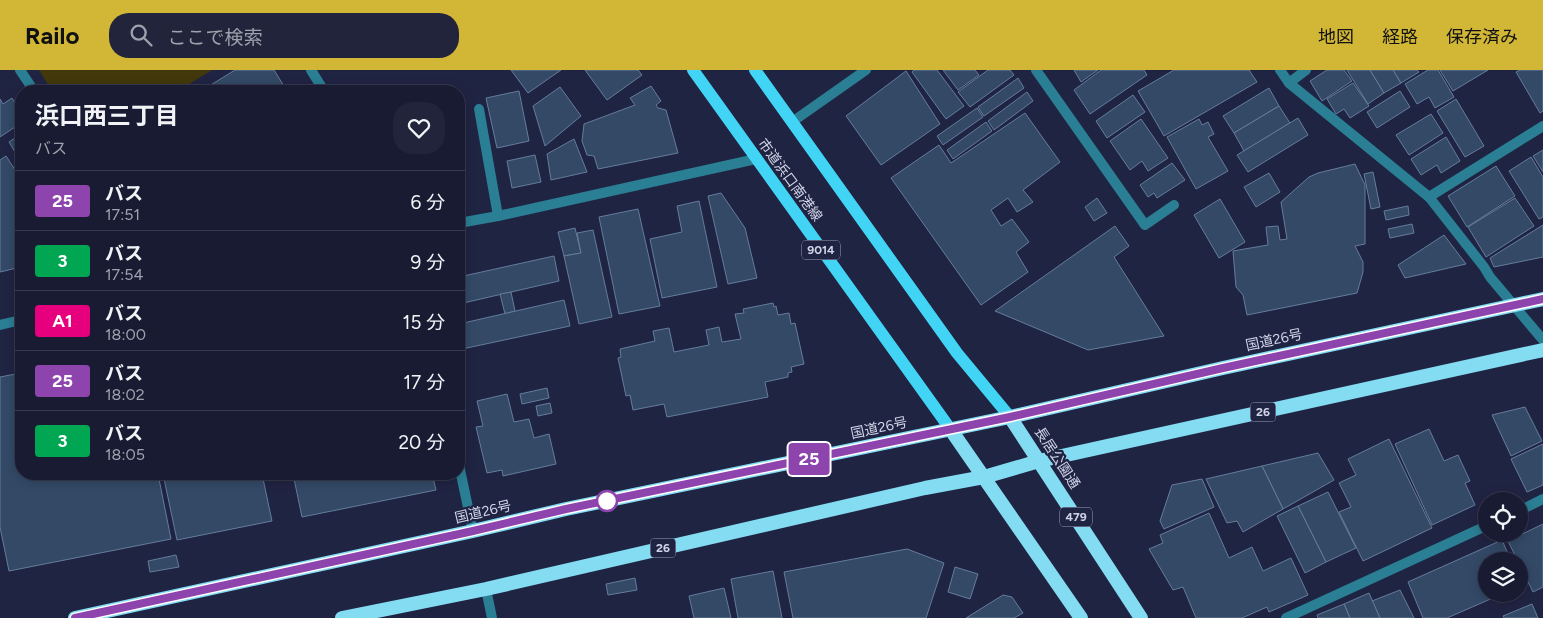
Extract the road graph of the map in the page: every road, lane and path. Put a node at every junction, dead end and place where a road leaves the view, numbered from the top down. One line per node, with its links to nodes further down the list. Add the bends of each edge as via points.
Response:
1 (20, 70): 10 (street)
2 (311, 70): 11 (street)
3 (693, 70): 15 (main road, 市道浜口南港線 / 9014)
4 (755, 70): 13 (main road)
5 (866, 70): 13 (street)
6 (1036, 70): 17 (street, via 1145,225)
7 (1280, 70): 9 (street)
8 (1306, 70): 9 (street)
9 (1289, 83): 16 (street)
10 (30, 85)
11 (320, 85)
12 (479, 109): 18 (street)
13 (792, 122): 26 (main road, via 957,353)
14 (1543, 126): 16 (street)
15 (756, 159): 18 (street); 27 (main road, 市道浜口南港線 / 9014)
16 (1429, 197): 21 (street)
17 (1174, 205)
18 (498, 216): 19 (street)
19 (465, 222)
20 (1543, 299): 21 (highway, 国道26号)
21 (1514, 305): 24 (street); 26 (highway, 国道26号)
22 (15, 321): 23 (street)
23 (0, 324)
24 (1543, 340)
25 (1543, 350): 28 (highway, 26)
26 (1010, 417): 27 (highway, 国道26号); 28 (highway, 長居公園通 / 479)
27 (951, 430): 29 (highway); 34 (highway, 国道26号)
28 (1039, 461): 29 (highway, 26); 40 (highway, 長居公園通 / 479)
29 (984, 477): 35 (highway, 26); 39 (highway)
30 (462, 480): 34 (street)
31 (1543, 499): 32 (street)
32 (1528, 506)
33 (1478, 530): 41 (street)
34 (473, 531): 36 (highway, 国道26号)
35 (486, 588): 37 (highway, 26); 38 (street)
36 (75, 618)
37 (342, 618)
38 (492, 618)
39 (1081, 618)
40 (1141, 618)
41 (1286, 618)

